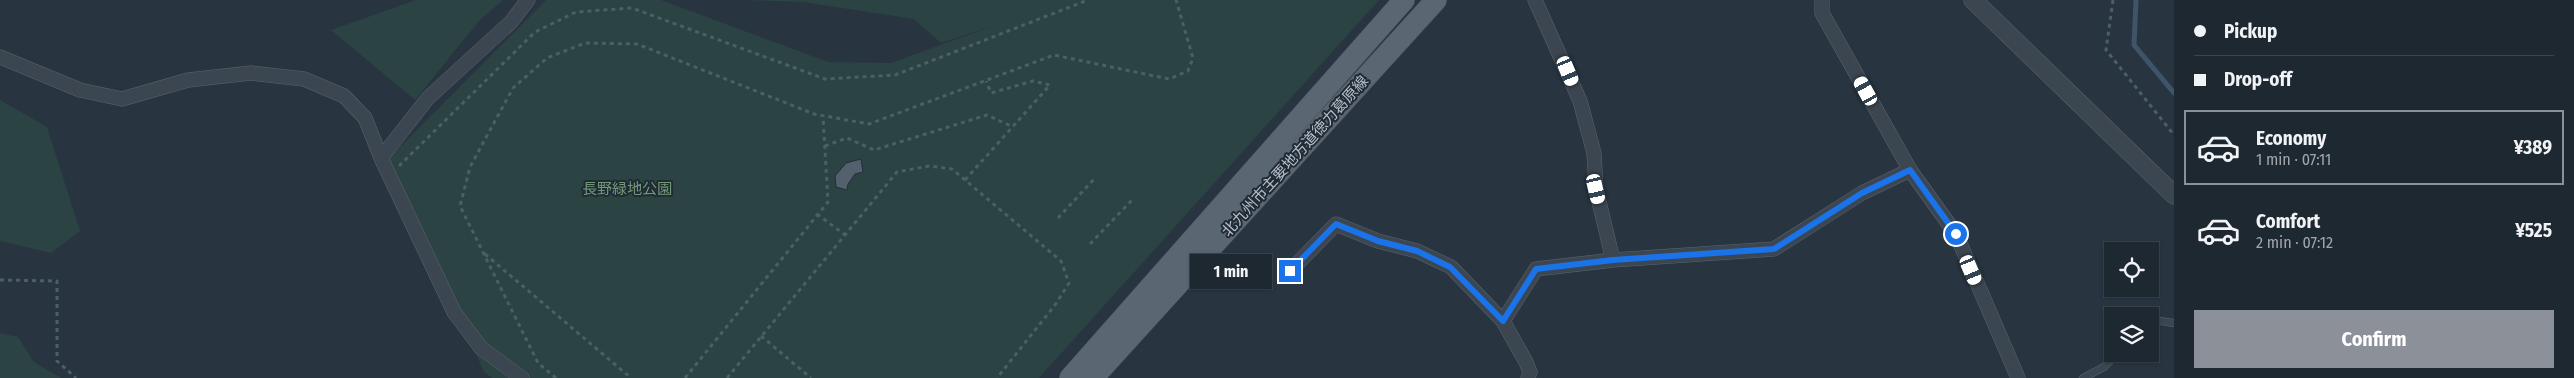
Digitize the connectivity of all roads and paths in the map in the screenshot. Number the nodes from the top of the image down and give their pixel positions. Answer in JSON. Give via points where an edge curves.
{"nodes":[{"id":1,"x":528,"y":0,"type":"edge"},
{"id":2,"x":1088,"y":0,"type":"edge"},
{"id":3,"x":1176,"y":0,"type":"edge"},
{"id":4,"x":1404,"y":0,"type":"edge"},
{"id":5,"x":1436,"y":0,"type":"edge"},
{"id":6,"x":1535,"y":0,"type":"edge"},
{"id":7,"x":1822,"y":0,"type":"edge"},
{"id":8,"x":1973,"y":0,"type":"edge"},
{"id":9,"x":2113,"y":0,"type":"edge"},
{"id":10,"x":0,"y":57,"type":"edge"},
{"id":11,"x":986,"y":81,"type":"junction"},
{"id":12,"x":823,"y":116,"type":"junction"},
{"id":13,"x":1013,"y":127,"type":"junction"},
{"id":14,"x":2174,"y":135,"type":"edge"},
{"id":15,"x":825,"y":146,"type":"junction"},
{"id":16,"x":381,"y":158,"type":"junction"},
{"id":17,"x":1910,"y":170,"type":"junction"},
{"id":18,"x":389,"y":175,"type":"junction"},
{"id":19,"x":1096,"y":177,"type":"dead end"},
{"id":20,"x":965,"y":181,"type":"junction"},
{"id":21,"x":2174,"y":195,"type":"edge"},
{"id":22,"x":1132,"y":200,"type":"dead end"},
{"id":23,"x":817,"y":214,"type":"junction"},
{"id":24,"x":1058,"y":218,"type":"dead end"},
{"id":25,"x":845,"y":235,"type":"junction"},
{"id":26,"x":1090,"y":244,"type":"dead end"},
{"id":27,"x":484,"y":253,"type":"junction"},
{"id":28,"x":1613,"y":260,"type":"junction"},
{"id":29,"x":1290,"y":271,"type":"dead end"},
{"id":30,"x":0,"y":280,"type":"edge"},
{"id":31,"x":1503,"y":321,"type":"junction"},
{"id":32,"x":2159,"y":321,"type":"edge"},
{"id":33,"x":2174,"y":323,"type":"edge"},
{"id":34,"x":761,"y":336,"type":"junction"},
{"id":35,"x":2108,"y":362,"type":"edge"},
{"id":36,"x":76,"y":378,"type":"edge"},
{"id":37,"x":522,"y":378,"type":"edge"},
{"id":38,"x":556,"y":378,"type":"edge"},
{"id":39,"x":631,"y":378,"type":"edge"},
{"id":40,"x":685,"y":378,"type":"edge"},
{"id":41,"x":726,"y":378,"type":"edge"},
{"id":42,"x":811,"y":378,"type":"edge"},
{"id":43,"x":997,"y":378,"type":"edge"},
{"id":44,"x":1070,"y":378,"type":"edge"},
{"id":45,"x":1094,"y":378,"type":"edge"},
{"id":46,"x":1528,"y":378,"type":"edge"},
{"id":47,"x":2018,"y":378,"type":"edge"},
{"id":48,"x":2083,"y":378,"type":"edge"}],
"edges":[{"from":1,"to":16,"type":"street","via":[[511,22],[428,98]]},
{"from":2,"to":18,"type":"path","via":[[895,75],[825,79],[632,8],[576,12],[535,32]]},
{"from":3,"to":11,"type":"path","via":[[1193,58],[1188,71],[1169,79],[1054,55]]},
{"from":4,"to":44,"type":"main road","name":"北九州市主要地方道徳力葛原線"},
{"from":5,"to":45,"type":"main road","name":"北九州市主要地方道徳力葛原線"},
{"from":6,"to":28,"type":"street","via":[[1580,102],[1594,153],[1596,189]]},
{"from":7,"to":17,"type":"street","via":[[1822,13]]},
{"from":8,"to":21,"type":"street"},
{"from":9,"to":14,"type":"path","via":[[2106,50]]},
{"from":10,"to":16,"type":"street","via":[[80,90],[122,99],[188,80],[251,73],[304,79],[344,96],[365,118]]},
{"from":11,"to":12,"type":"path","via":[[869,124]]},
{"from":11,"to":13,"type":"path","via":[[991,93],[1033,81],[1050,85]]},
{"from":12,"to":15,"type":"path"},
{"from":12,"to":27,"type":"path","via":[[637,44],[585,43],[547,58],[513,88],[470,166],[460,206]]},
{"from":13,"to":15,"type":"path","via":[[987,115],[874,150],[847,138]]},
{"from":13,"to":20,"type":"path"},
{"from":15,"to":23,"type":"path","via":[[828,202]]},
{"from":16,"to":18,"type":"street"},
{"from":17,"to":28,"type":"street","via":[[1862,193],[1774,249]]},
{"from":17,"to":47,"type":"street","via":[[1956,234]]},
{"from":18,"to":37,"type":"street","via":[[454,312],[481,348]]},
{"from":19,"to":24,"type":"path"},
{"from":20,"to":25,"type":"path","via":[[952,169],[929,166],[897,172]]},
{"from":20,"to":43,"type":"path","via":[[1061,261],[1069,283]]},
{"from":22,"to":26,"type":"path"},
{"from":23,"to":25,"type":"path"},
{"from":23,"to":40,"type":"path"},
{"from":25,"to":34,"type":"path"},
{"from":27,"to":38,"type":"path","via":[[538,363]]},
{"from":27,"to":39,"type":"path"},
{"from":28,"to":31,"type":"street","via":[[1536,269]]},
{"from":29,"to":31,"type":"street","via":[[1336,224],[1378,241],[1417,251],[1450,267]]},
{"from":30,"to":36,"type":"path","via":[[57,281],[57,361]]},
{"from":31,"to":46,"type":"street","via":[[1526,362],[1530,372]]},
{"from":32,"to":33,"type":"lane"},
{"from":34,"to":41,"type":"path"},
{"from":34,"to":42,"type":"path"},
{"from":35,"to":48,"type":"lane"}]}
